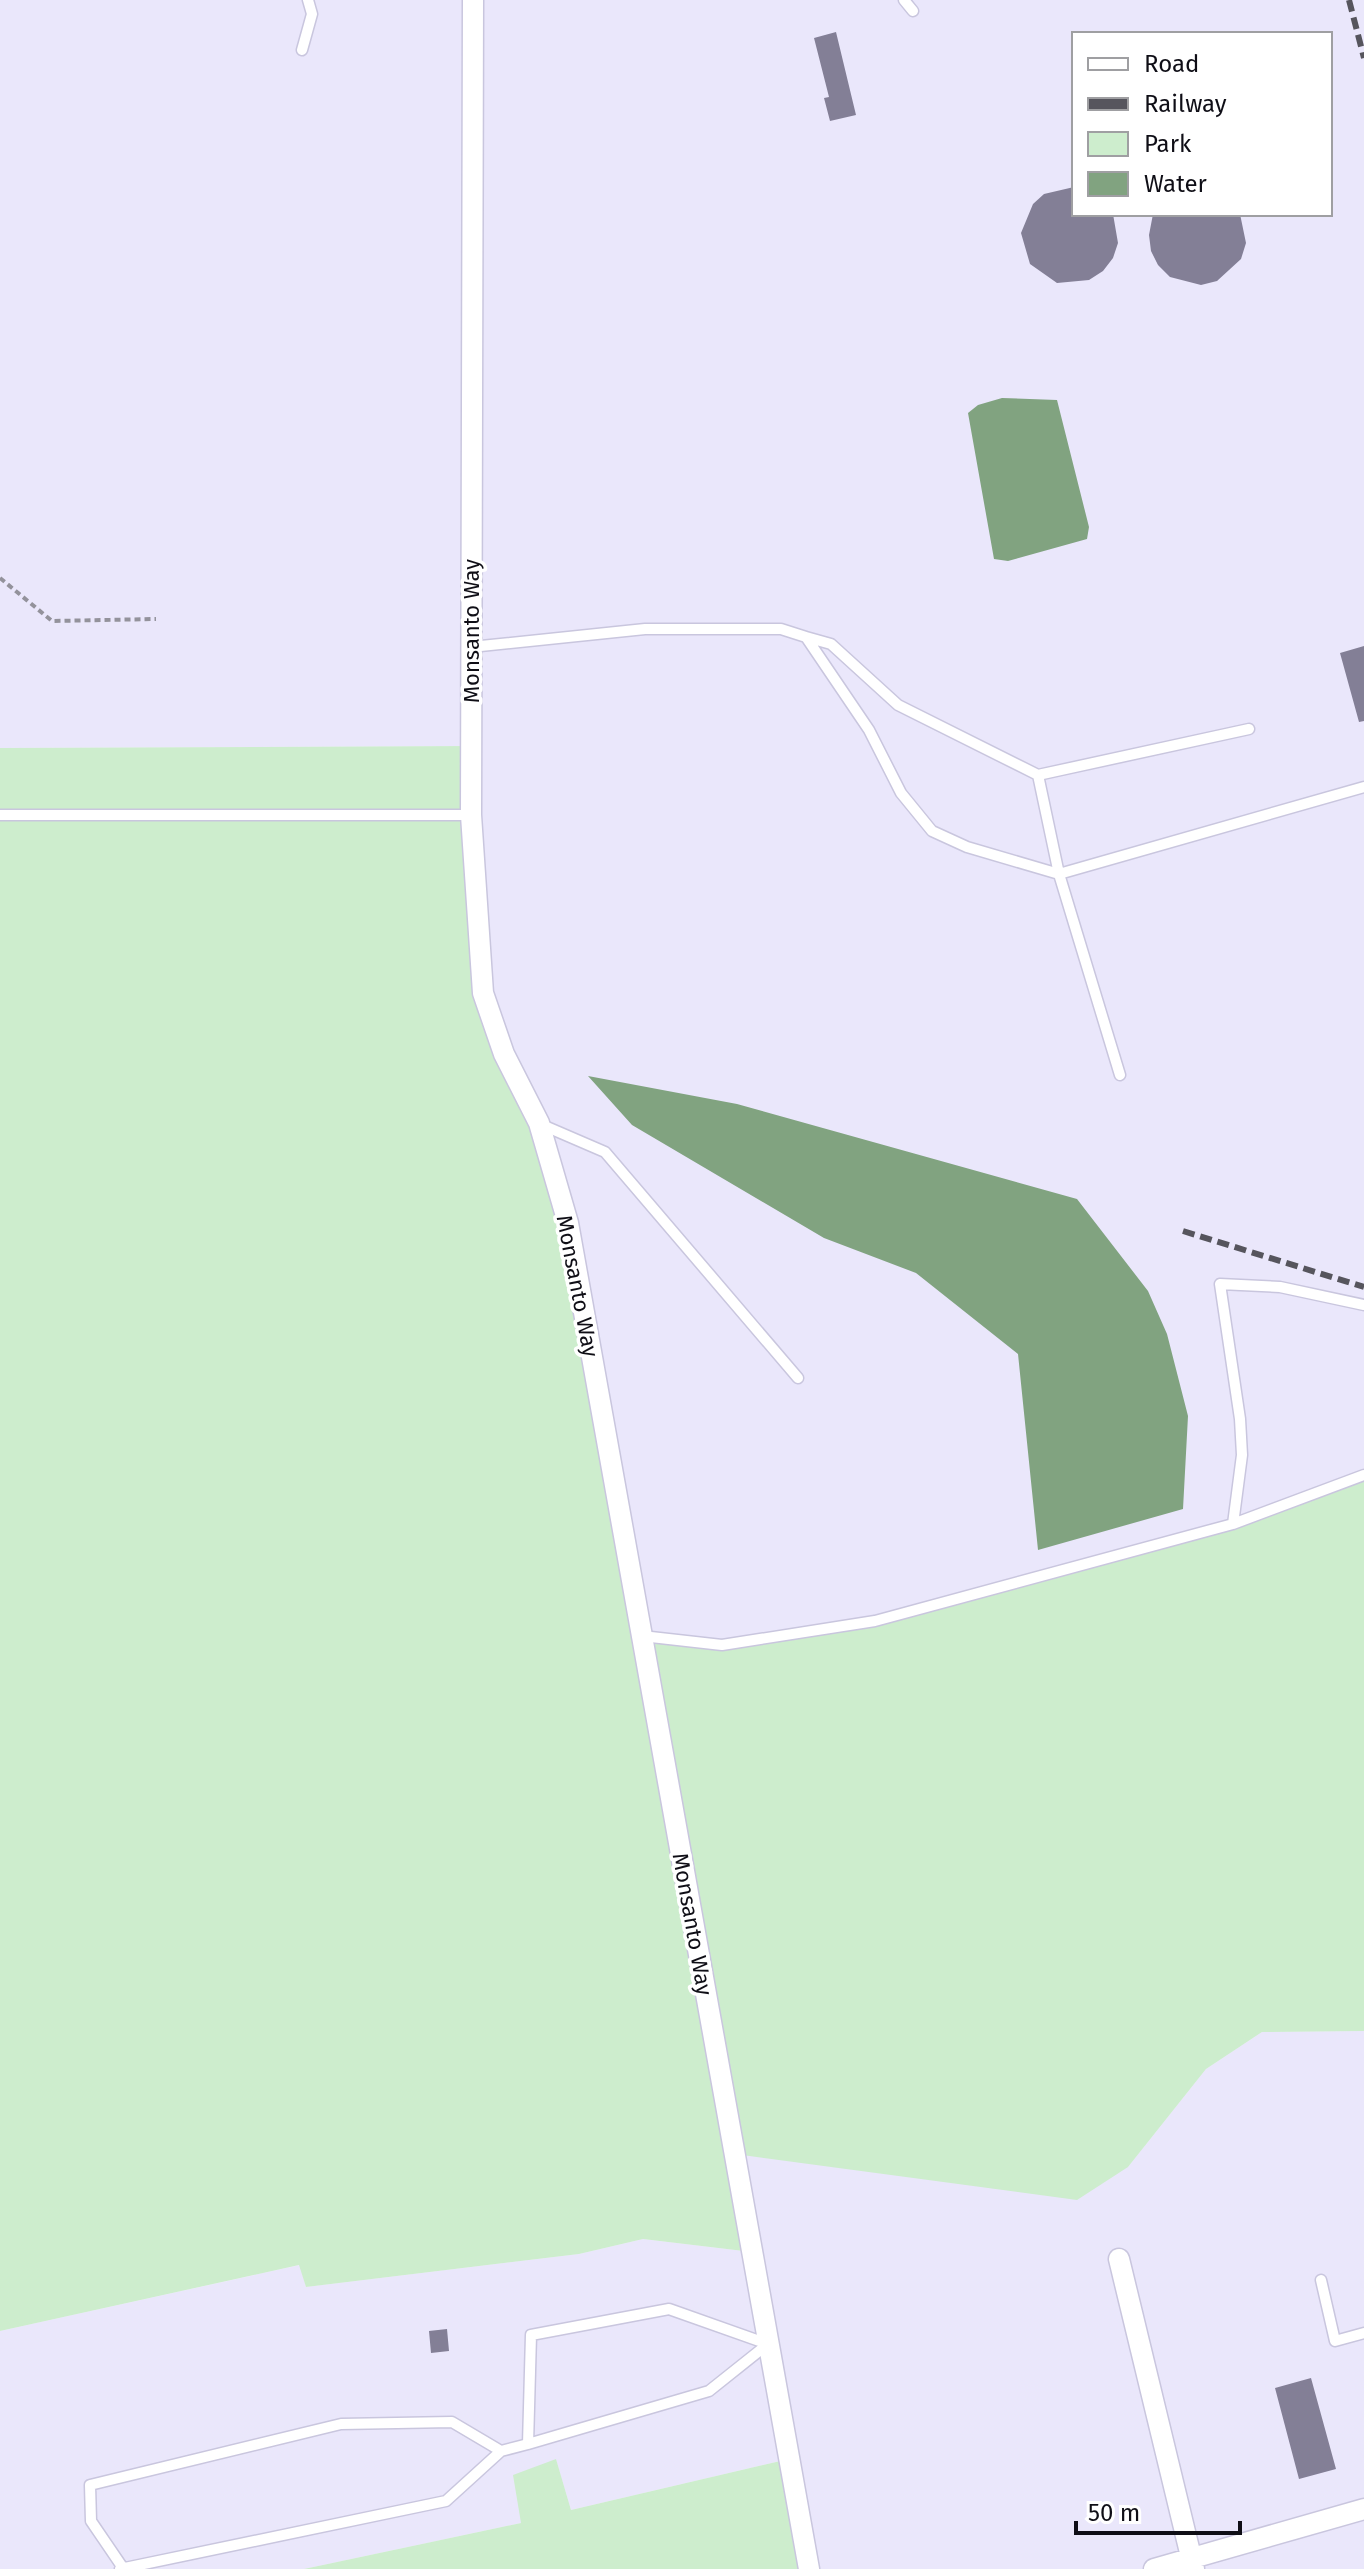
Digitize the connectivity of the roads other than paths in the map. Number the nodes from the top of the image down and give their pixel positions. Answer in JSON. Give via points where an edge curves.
{"nodes":[{"id":1,"x":308,"y":0,"type":"edge"},
{"id":2,"x":473,"y":0,"type":"edge"},
{"id":3,"x":904,"y":0,"type":"edge"},
{"id":4,"x":913,"y":11,"type":"dead end"},
{"id":5,"x":302,"y":50,"type":"dead end"},
{"id":6,"x":806,"y":637,"type":"junction"},
{"id":7,"x":471,"y":647,"type":"junction"},
{"id":8,"x":1249,"y":729,"type":"dead end"},
{"id":9,"x":1038,"y":775,"type":"junction"},
{"id":10,"x":1364,"y":787,"type":"edge"},
{"id":11,"x":0,"y":815,"type":"edge"},
{"id":12,"x":471,"y":815,"type":"junction"},
{"id":13,"x":1059,"y":874,"type":"junction"},
{"id":14,"x":1120,"y":1075,"type":"dead end"},
{"id":15,"x":539,"y":1123,"type":"junction"},
{"id":16,"x":1364,"y":1305,"type":"edge"},
{"id":17,"x":798,"y":1378,"type":"dead end"},
{"id":18,"x":1364,"y":1475,"type":"edge"},
{"id":19,"x":1233,"y":1524,"type":"junction"},
{"id":20,"x":641,"y":1636,"type":"junction"},
{"id":21,"x":1119,"y":2259,"type":"dead end"},
{"id":22,"x":1321,"y":2280,"type":"dead end"},
{"id":23,"x":1364,"y":2333,"type":"edge"},
{"id":24,"x":768,"y":2344,"type":"junction"},
{"id":25,"x":528,"y":2444,"type":"junction"},
{"id":26,"x":501,"y":2451,"type":"junction"},
{"id":27,"x":1364,"y":2509,"type":"edge"},
{"id":28,"x":1193,"y":2564,"type":"edge"},
{"id":29,"x":121,"y":2569,"type":"edge"},
{"id":30,"x":809,"y":2569,"type":"edge"},
{"id":31,"x":1154,"y":2569,"type":"edge"}],
"edges":[{"from":1,"to":5,"type":"lane","via":[[312,14]]},
{"from":2,"to":7,"type":"street","name":"Monsanto Way"},
{"from":3,"to":4,"type":"lane"},
{"from":6,"to":7,"type":"lane","via":[[781,629],[645,629]]},
{"from":6,"to":9,"type":"lane","via":[[831,644],[898,705]]},
{"from":6,"to":13,"type":"lane","via":[[869,730],[901,793],[932,831]]},
{"from":7,"to":12,"type":"street","name":"Monsanto Way"},
{"from":8,"to":9,"type":"lane"},
{"from":9,"to":13,"type":"lane"},
{"from":10,"to":13,"type":"lane"},
{"from":11,"to":12,"type":"lane"},
{"from":12,"to":15,"type":"street","name":"Monsanto Way","via":[[483,993],[504,1054]]},
{"from":13,"to":14,"type":"lane"},
{"from":15,"to":17,"type":"lane","via":[[605,1152]]},
{"from":15,"to":20,"type":"street","name":"Monsanto Way","via":[[568,1223]]},
{"from":16,"to":19,"type":"lane","via":[[1280,1287],[1220,1284],[1242,1455]]},
{"from":18,"to":19,"type":"lane"},
{"from":19,"to":20,"type":"lane","via":[[875,1621],[722,1645]]},
{"from":20,"to":24,"type":"street","name":"Monsanto Way"},
{"from":21,"to":28,"type":"street"},
{"from":22,"to":23,"type":"lane","via":[[1335,2341]]},
{"from":24,"to":25,"type":"lane","via":[[709,2391]]},
{"from":24,"to":25,"type":"lane","via":[[669,2309],[531,2335]]},
{"from":24,"to":30,"type":"street","name":"Monsanto Way"},
{"from":25,"to":26,"type":"lane"},
{"from":26,"to":29,"type":"lane","via":[[446,2501]]},
{"from":26,"to":29,"type":"lane","via":[[452,2422],[341,2424],[90,2485],[91,2521]]},
{"from":27,"to":28,"type":"street"},
{"from":28,"to":31,"type":"street"}]}
